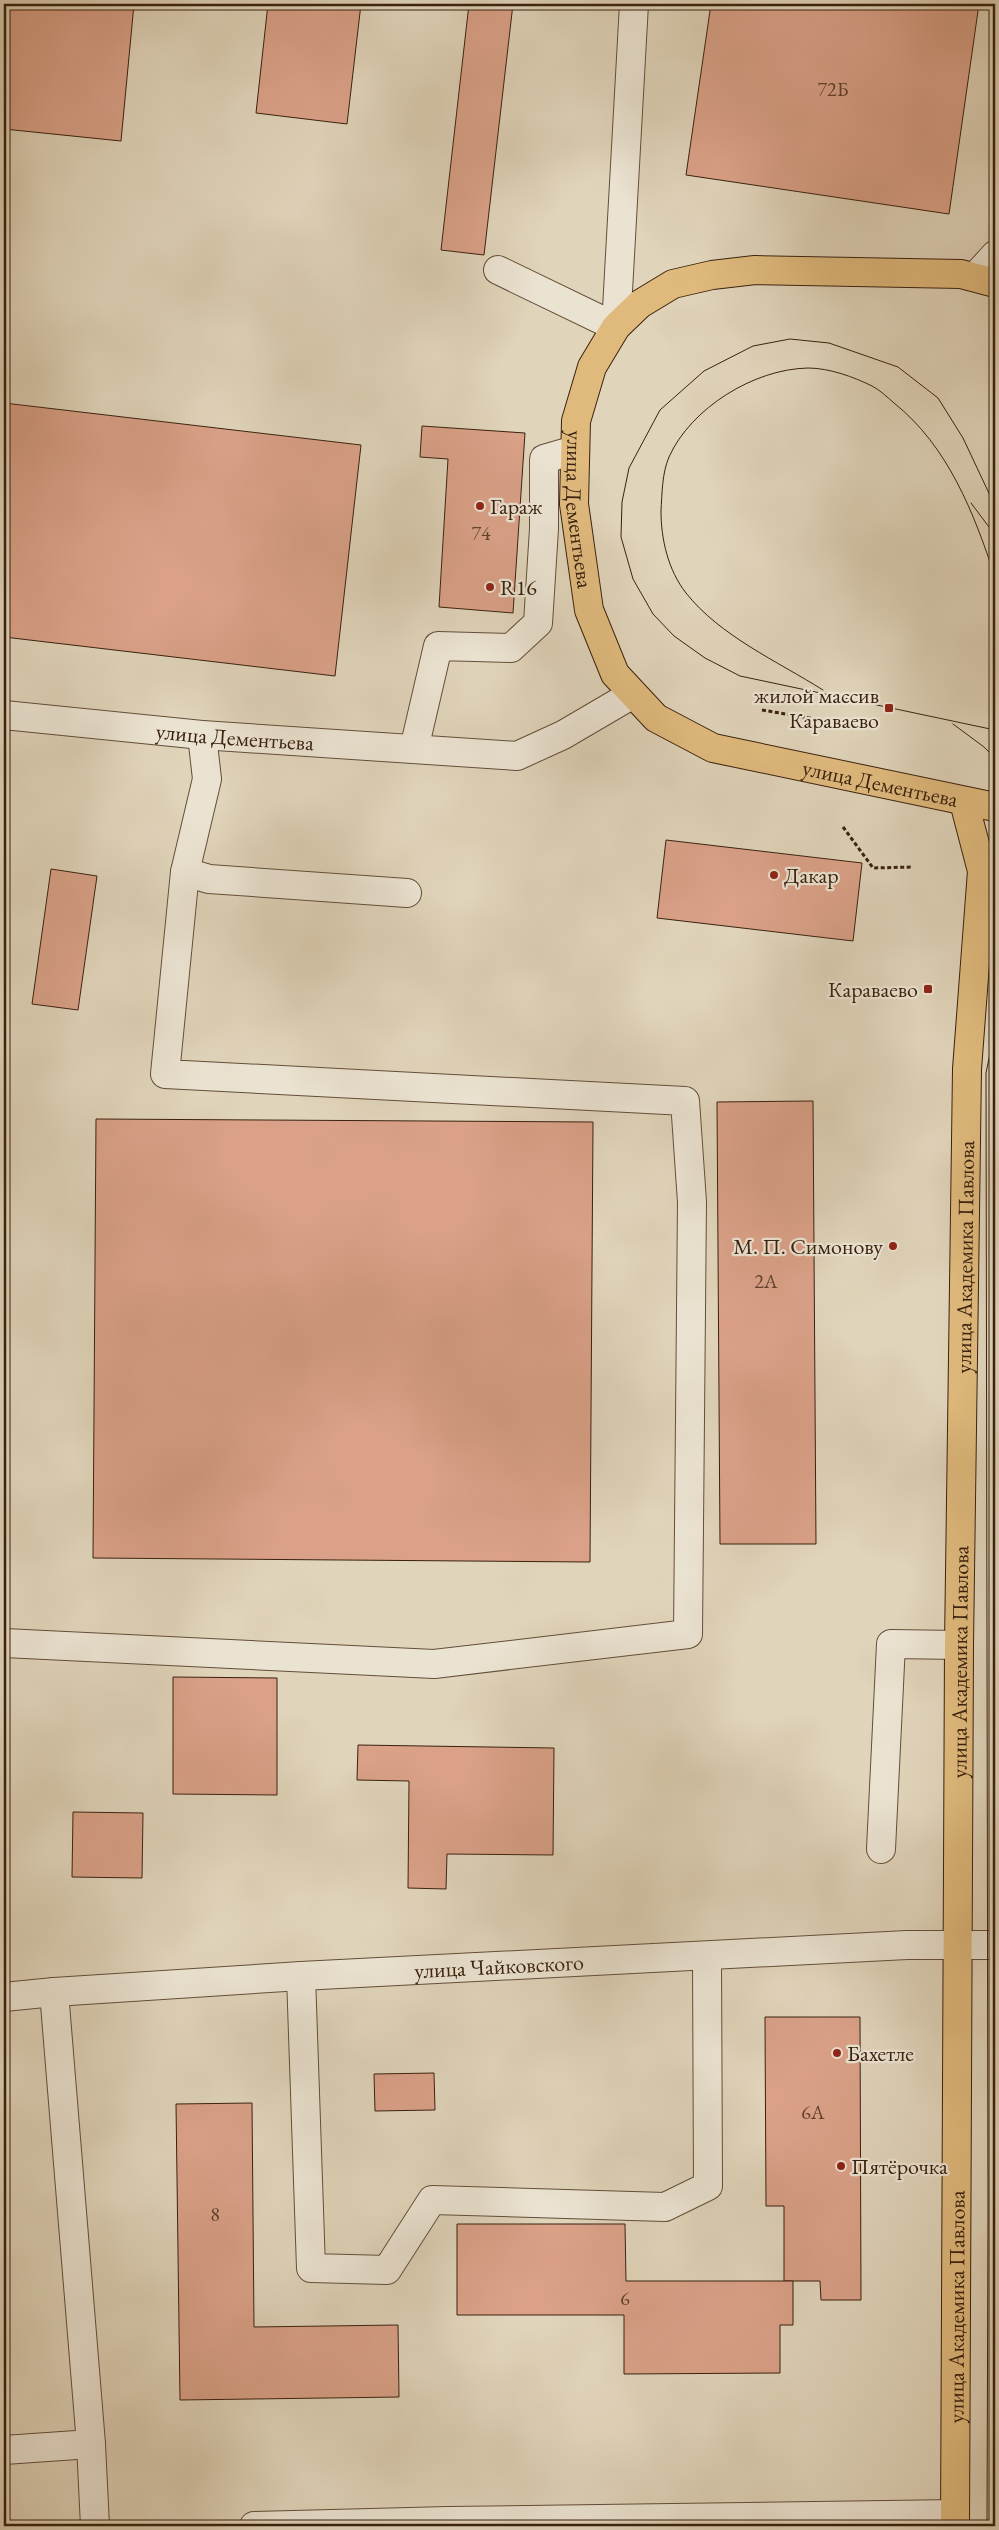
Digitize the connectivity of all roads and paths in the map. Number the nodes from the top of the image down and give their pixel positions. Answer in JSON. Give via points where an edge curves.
{"nodes":[{"id":1,"x":634,"y":4,"type":"edge"},
{"id":2,"x":995,"y":255,"type":"edge"},
{"id":3,"x":498,"y":270,"type":"dead end"},
{"id":4,"x":985,"y":280,"type":"edge"},
{"id":5,"x":616,"y":327,"type":"junction"},
{"id":6,"x":575,"y":450,"type":"junction"},
{"id":7,"x":633,"y":694,"type":"junction"},
{"id":8,"x":762,"y":710,"type":"dead end"},
{"id":9,"x":4,"y":715,"type":"edge"},
{"id":10,"x":856,"y":726,"type":"dead end"},
{"id":11,"x":202,"y":735,"type":"junction"},
{"id":12,"x":414,"y":749,"type":"junction"},
{"id":13,"x":964,"y":802,"type":"junction"},
{"id":14,"x":995,"y":807,"type":"edge"},
{"id":15,"x":843,"y":826,"type":"dead end"},
{"id":16,"x":912,"y":867,"type":"dead end"},
{"id":17,"x":185,"y":872,"type":"junction"},
{"id":18,"x":407,"y":893,"type":"dead end"},
{"id":19,"x":4,"y":1642,"type":"edge"},
{"id":20,"x":958,"y":1645,"type":"junction"},
{"id":21,"x":881,"y":1848,"type":"dead end"},
{"id":22,"x":957,"y":1944,"type":"junction"},
{"id":23,"x":995,"y":1945,"type":"edge"},
{"id":24,"x":707,"y":1957,"type":"junction"},
{"id":25,"x":301,"y":1976,"type":"junction"},
{"id":26,"x":54,"y":1992,"type":"junction"},
{"id":27,"x":4,"y":1997,"type":"edge"},
{"id":28,"x":91,"y":2444,"type":"junction"},
{"id":29,"x":4,"y":2450,"type":"edge"},
{"id":30,"x":955,"y":2520,"type":"edge"},
{"id":31,"x":673,"y":2522,"type":"edge"},
{"id":32,"x":448,"y":2524,"type":"edge"},
{"id":33,"x":95,"y":2526,"type":"edge"},
{"id":34,"x":254,"y":2526,"type":"edge"}],
"edges":[{"from":1,"to":5,"type":"street"},
{"from":2,"to":4,"type":"street"},
{"from":3,"to":5,"type":"street"},
{"from":4,"to":5,"type":"main road","name":"улица Дементьева","via":[[961,274],[755,270],[712,275],[673,284],[640,304]]},
{"from":5,"to":6,"type":"main road","name":"улица Дементьева","via":[[592,367],[576,421]]},
{"from":6,"to":7,"type":"main road","name":"улица Дементьева","via":[[574,504],[588,610],[615,674]]},
{"from":6,"to":12,"type":"street","via":[[544,459],[544,528],[538,623],[511,648],[438,646]]},
{"from":7,"to":12,"type":"street","name":"улица Дементьева","via":[[563,735],[517,756]]},
{"from":7,"to":13,"type":"main road","name":"улица Дементьева","via":[[656,718],[713,748]]},
{"from":8,"to":10,"type":"path"},
{"from":9,"to":11,"type":"street","name":"улица Дементьева"},
{"from":11,"to":12,"type":"street","name":"улица Дементьева"},
{"from":11,"to":17,"type":"street","via":[[207,779]]},
{"from":13,"to":14,"type":"main road","name":"улица Дементьева"},
{"from":13,"to":20,"type":"main road","name":"улица Академика Павлова","via":[[982,871],[967,1069]]},
{"from":15,"to":16,"type":"path","via":[[873,868]]},
{"from":17,"to":18,"type":"street","via":[[209,879]]},
{"from":17,"to":19,"type":"street","via":[[164,1074],[685,1101],[692,1202],[688,1634],[434,1664]]},
{"from":20,"to":21,"type":"street","via":[[891,1644]]},
{"from":20,"to":22,"type":"main road","name":"улица Академика Павлова"},
{"from":22,"to":23,"type":"street","name":"улица Чайковского"},
{"from":22,"to":24,"type":"street","name":"улица Чайковского"},
{"from":22,"to":30,"type":"main road","name":"улица Академика Павлова"},
{"from":24,"to":25,"type":"street","name":"улица Чайковского"},
{"from":24,"to":25,"type":"street","via":[[708,2186],[665,2207],[432,2200],[387,2270],[310,2268]]},
{"from":25,"to":26,"type":"street","name":"улица Чайковского"},
{"from":26,"to":27,"type":"street","name":"улица Чайковского"},
{"from":26,"to":28,"type":"street"},
{"from":28,"to":29,"type":"street"},
{"from":28,"to":33,"type":"street"},
{"from":30,"to":31,"type":"street"},
{"from":31,"to":32,"type":"street"},
{"from":32,"to":34,"type":"street"}]}
